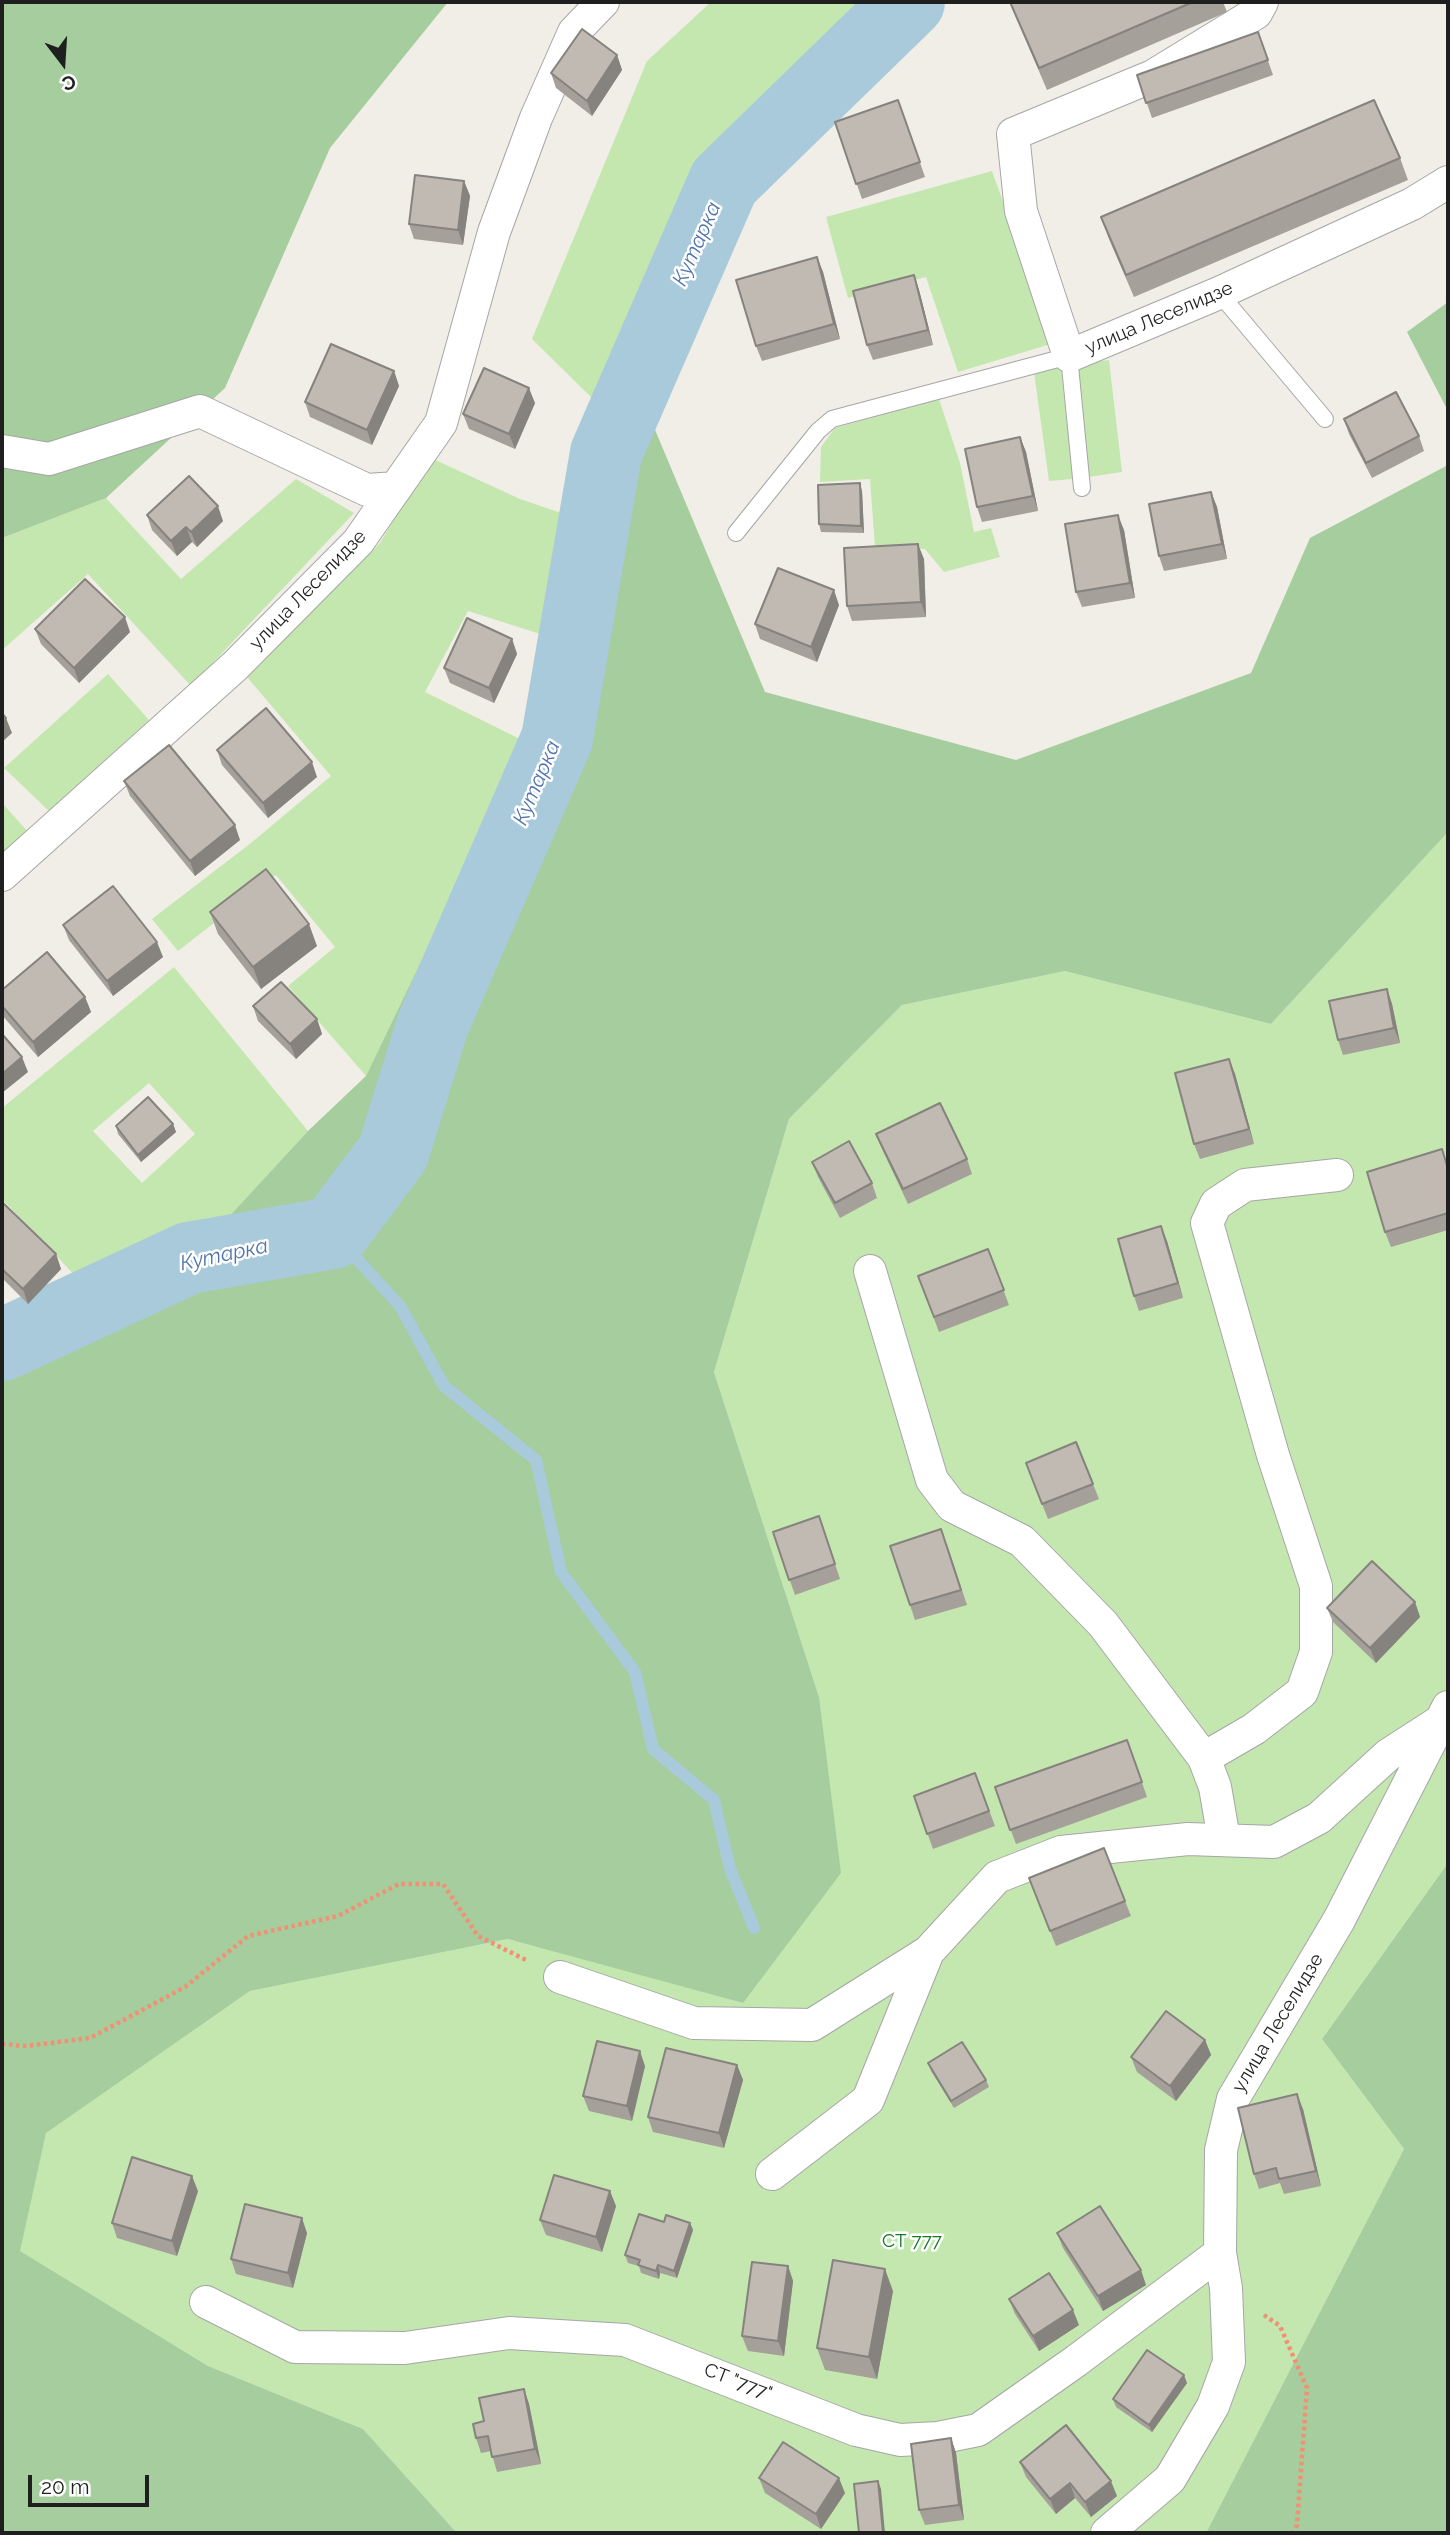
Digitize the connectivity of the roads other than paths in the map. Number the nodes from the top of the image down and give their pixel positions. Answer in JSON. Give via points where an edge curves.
{"nodes":[{"id":1,"x":603,"y":2,"type":"edge"},
{"id":2,"x":1262,"y":2,"type":"edge"},
{"id":3,"x":1448,"y":182,"type":"edge"},
{"id":4,"x":1219,"y":293,"type":"junction"},
{"id":5,"x":1069,"y":356,"type":"junction"},
{"id":6,"x":1325,"y":419,"type":"dead end"},
{"id":7,"x":2,"y":450,"type":"edge"},
{"id":8,"x":396,"y":488,"type":"junction"},
{"id":9,"x":1082,"y":488,"type":"dead end"},
{"id":10,"x":736,"y":533,"type":"dead end"},
{"id":11,"x":2,"y":875,"type":"edge"},
{"id":12,"x":1337,"y":1175,"type":"dead end"},
{"id":13,"x":870,"y":1271,"type":"dead end"},
{"id":14,"x":1443,"y":1715,"type":"edge"},
{"id":15,"x":1203,"y":1758,"type":"junction"},
{"id":16,"x":1224,"y":1839,"type":"junction"},
{"id":17,"x":928,"y":1952,"type":"junction"},
{"id":18,"x":560,"y":1977,"type":"road end"},
{"id":19,"x":772,"y":2174,"type":"dead end"},
{"id":20,"x":1220,"y":2253,"type":"junction"},
{"id":21,"x":206,"y":2302,"type":"dead end"},
{"id":22,"x":1107,"y":2533,"type":"edge"}],
"edges":[{"from":1,"to":8,"type":"street","name":"улица Леселидзе","via":[[574,32],[536,118],[494,232],[441,423]]},
{"from":2,"to":5,"type":"street","name":"улица Леселидзе","via":[[1256,13],[1153,76],[1013,134],[1021,211]]},
{"from":3,"to":4,"type":"street","name":"улица Леселидзе","via":[[1412,204]]},
{"from":4,"to":5,"type":"street","name":"улица Леселидзе"},
{"from":4,"to":6,"type":"lane"},
{"from":5,"to":9,"type":"lane"},
{"from":5,"to":10,"type":"lane","via":[[832,419]]},
{"from":7,"to":8,"type":"street","via":[[48,458],[200,411],[368,489]]},
{"from":8,"to":11,"type":"street","name":"улица Леселидзе","via":[[358,542],[235,666]]},
{"from":12,"to":15,"type":"street","via":[[1244,1185],[1216,1204],[1207,1223],[1273,1455],[1316,1586],[1316,1652],[1302,1692],[1254,1730]]},
{"from":13,"to":15,"type":"street","via":[[932,1480],[952,1506],[1022,1541],[1103,1624]]},
{"from":14,"to":16,"type":"street","via":[[1388,1755],[1319,1818],[1275,1842]]},
{"from":14,"to":20,"type":"street","name":"улица Леселидзе","via":[[1339,1920],[1233,2099],[1221,2150]]},
{"from":15,"to":16,"type":"street","via":[[1215,1787]]},
{"from":16,"to":17,"type":"street","via":[[1062,1852],[997,1877]]},
{"from":17,"to":18,"type":"street","via":[[812,2025],[694,2023]]},
{"from":17,"to":19,"type":"street","via":[[868,2100]]},
{"from":20,"to":21,"type":"street","name":"СТ \"777\"","via":[[978,2430],[925,2439],[900,2440],[856,2430],[625,2340],[509,2333],[405,2348],[295,2347]]},
{"from":20,"to":22,"type":"street","name":"улица Леселидзе","via":[[1229,2362],[1213,2406],[1170,2479]]}]}
